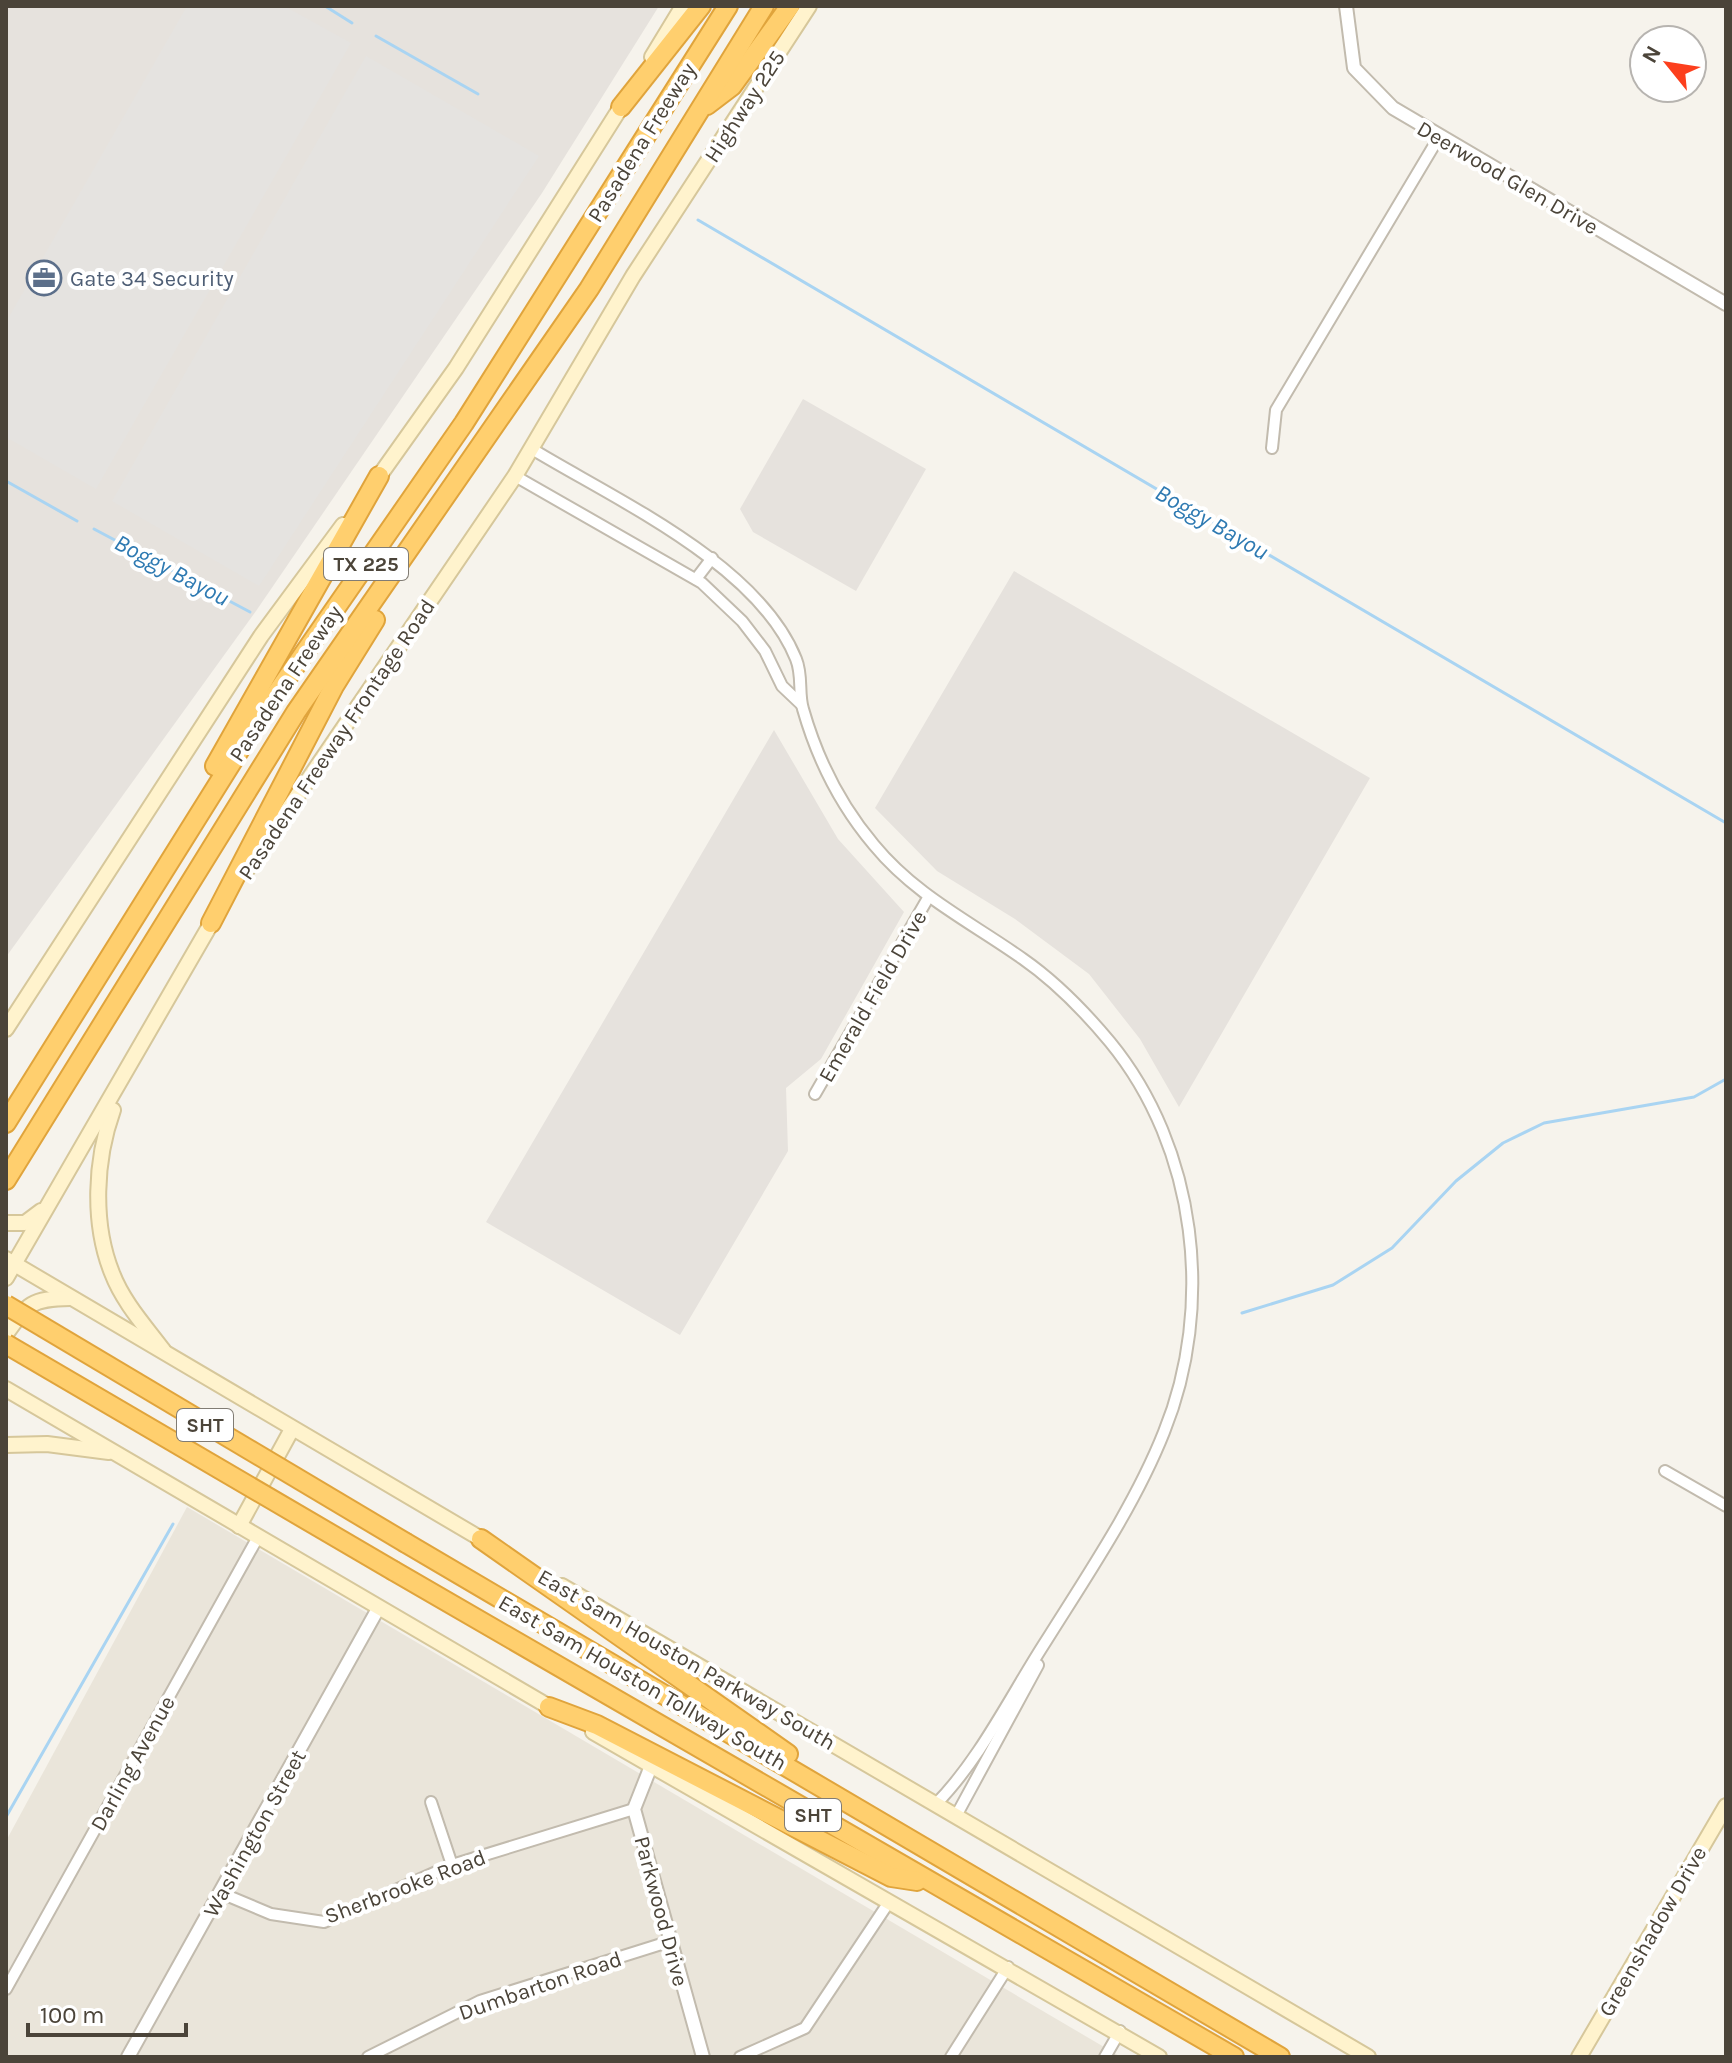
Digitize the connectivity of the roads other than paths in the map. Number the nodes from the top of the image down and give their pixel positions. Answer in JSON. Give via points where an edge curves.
{"nodes":[{"id":1,"x":683,"y":6,"type":"edge"},
{"id":2,"x":701,"y":6,"type":"edge"},
{"id":3,"x":728,"y":6,"type":"edge"},
{"id":4,"x":764,"y":6,"type":"edge"},
{"id":5,"x":790,"y":6,"type":"edge"},
{"id":6,"x":809,"y":6,"type":"edge"},
{"id":7,"x":1346,"y":6,"type":"edge"},
{"id":8,"x":621,"y":107,"type":"junction"},
{"id":9,"x":698,"y":112,"type":"junction"},
{"id":10,"x":1439,"y":137,"type":"junction"},
{"id":11,"x":679,"y":207,"type":"joint"},
{"id":12,"x":1726,"y":304,"type":"edge"},
{"id":13,"x":1272,"y":448,"type":"dead end"},
{"id":14,"x":532,"y":449,"type":"junction"},
{"id":15,"x":379,"y":476,"type":"junction"},
{"id":16,"x":515,"y":476,"type":"junction"},
{"id":17,"x":712,"y":558,"type":"junction"},
{"id":18,"x":404,"y":560,"type":"junction"},
{"id":19,"x":696,"y":579,"type":"junction"},
{"id":20,"x":801,"y":704,"type":"junction"},
{"id":21,"x":928,"y":898,"type":"junction"},
{"id":22,"x":211,"y":923,"type":"junction"},
{"id":23,"x":97,"y":972,"type":"junction"},
{"id":24,"x":6,"y":1029,"type":"edge"},
{"id":25,"x":126,"y":1074,"type":"junction"},
{"id":26,"x":815,"y":1094,"type":"dead end"},
{"id":27,"x":6,"y":1123,"type":"edge"},
{"id":28,"x":6,"y":1180,"type":"edge"},
{"id":29,"x":53,"y":1200,"type":"junction"},
{"id":30,"x":6,"y":1223,"type":"edge"},
{"id":31,"x":10,"y":1262,"type":"edge"},
{"id":32,"x":6,"y":1278,"type":"edge"},
{"id":33,"x":70,"y":1298,"type":"junction"},
{"id":34,"x":6,"y":1305,"type":"edge"},
{"id":35,"x":6,"y":1334,"type":"edge"},
{"id":36,"x":6,"y":1344,"type":"edge"},
{"id":37,"x":168,"y":1356,"type":"junction"},
{"id":38,"x":6,"y":1389,"type":"edge"},
{"id":39,"x":292,"y":1429,"type":"junction"},
{"id":40,"x":6,"y":1445,"type":"edge"},
{"id":41,"x":115,"y":1453,"type":"junction"},
{"id":42,"x":1665,"y":1471,"type":"dead end"},
{"id":43,"x":1726,"y":1506,"type":"edge"},
{"id":44,"x":239,"y":1526,"type":"junction"},
{"id":45,"x":258,"y":1537,"type":"junction"},
{"id":46,"x":481,"y":1539,"type":"junction"},
{"id":47,"x":379,"y":1607,"type":"junction"},
{"id":48,"x":1066,"y":1609,"type":"junction"},
{"id":49,"x":549,"y":1707,"type":"junction"},
{"id":50,"x":651,"y":1766,"type":"junction"},
{"id":51,"x":431,"y":1802,"type":"dead end"},
{"id":52,"x":936,"y":1804,"type":"junction"},
{"id":53,"x":1726,"y":1806,"type":"edge"},
{"id":54,"x":634,"y":1809,"type":"junction"},
{"id":55,"x":956,"y":1816,"type":"junction"},
{"id":56,"x":879,"y":1818,"type":"junction"},
{"id":57,"x":452,"y":1865,"type":"junction"},
{"id":58,"x":927,"y":1882,"type":"junction"},
{"id":59,"x":221,"y":1893,"type":"junction"},
{"id":60,"x":889,"y":1902,"type":"junction"},
{"id":61,"x":671,"y":1941,"type":"junction"},
{"id":62,"x":1008,"y":1967,"type":"junction"},
{"id":63,"x":6,"y":1989,"type":"edge"},
{"id":64,"x":1120,"y":2031,"type":"junction"},
{"id":65,"x":128,"y":2057,"type":"edge"},
{"id":66,"x":368,"y":2057,"type":"edge"},
{"id":67,"x":703,"y":2057,"type":"edge"},
{"id":68,"x":740,"y":2057,"type":"edge"},
{"id":69,"x":951,"y":2057,"type":"edge"},
{"id":70,"x":1105,"y":2057,"type":"edge"},
{"id":71,"x":1159,"y":2057,"type":"edge"},
{"id":72,"x":1234,"y":2057,"type":"edge"},
{"id":73,"x":1280,"y":2057,"type":"edge"},
{"id":74,"x":1368,"y":2057,"type":"edge"},
{"id":75,"x":1579,"y":2057,"type":"edge"}],
"edges":[{"from":1,"to":8,"type":"main road"},
{"from":2,"to":8,"type":"highway"},
{"from":3,"to":23,"type":"highway","name":"Pasadena Freeway","number":"TX 225","via":[[464,423],[262,714]]},
{"from":4,"to":9,"type":"highway","number":"TX 225"},
{"from":5,"to":9,"type":"highway","via":[[732,86]]},
{"from":6,"to":11,"type":"main road","name":"Highway 225"},
{"from":7,"to":10,"type":"street","name":"Deerwood Glen Drive","via":[[1354,68],[1393,108]]},
{"from":8,"to":15,"type":"main road","via":[[456,368]]},
{"from":9,"to":18,"type":"highway","name":"Pasadena Freeway","number":"TX 225","via":[[589,289]]},
{"from":10,"to":12,"type":"street","name":"Deerwood Glen Drive"},
{"from":10,"to":13,"type":"street","via":[[1276,410]]},
{"from":11,"to":14,"type":"main road","name":"Pasadena Freeway Frontage Road"},
{"from":14,"to":16,"type":"main road","name":"Pasadena Freeway Frontage Road"},
{"from":14,"to":17,"type":"street"},
{"from":15,"to":23,"type":"highway"},
{"from":15,"to":24,"type":"main road","via":[[261,636]]},
{"from":16,"to":19,"type":"street"},
{"from":16,"to":22,"type":"main road","name":"Pasadena Freeway Frontage Road"},
{"from":17,"to":19,"type":"street"},
{"from":17,"to":20,"type":"street","via":[[762,605],[786,638],[800,670]]},
{"from":18,"to":22,"type":"highway"},
{"from":18,"to":28,"type":"highway","name":"Pasadena Freeway","number":"TX 225","via":[[296,712]]},
{"from":19,"to":20,"type":"street","via":[[742,621],[782,686]]},
{"from":20,"to":21,"type":"street","via":[[824,766],[848,809],[875,846]]},
{"from":21,"to":26,"type":"street","name":"Emerald Field Drive"},
{"from":21,"to":48,"type":"street","via":[[1033,967],[1110,1042],[1162,1129],[1187,1218],[1191,1320],[1174,1403],[1152,1460]]},
{"from":22,"to":25,"type":"main road","name":"Pasadena Freeway Frontage Road"},
{"from":23,"to":27,"type":"highway","name":"Pasadena Freeway","number":"TX 225"},
{"from":25,"to":29,"type":"main road","name":"Pasadena Freeway Frontage Road"},
{"from":25,"to":37,"type":"main road","via":[[103,1137],[98,1205],[102,1239],[112,1274],[130,1306]]},
{"from":29,"to":30,"type":"main road","via":[[25,1223]]},
{"from":29,"to":31,"type":"main road","name":"Pasadena Freeway Frontage Road"},
{"from":31,"to":32,"type":"main road","name":"Pasadena Freeway Frontage Road"},
{"from":31,"to":33,"type":"main road","name":"East Sam Houston Parkway South"},
{"from":33,"to":35,"type":"main road","via":[[40,1298],[26,1305]]},
{"from":33,"to":37,"type":"main road","name":"East Sam Houston Parkway South"},
{"from":34,"to":56,"type":"highway","name":"East Sam Houston Tollway South","number":"SHT","bridge":true},
{"from":36,"to":58,"type":"highway","name":"East Sam Houston Tollway South","number":"SHT","bridge":true},
{"from":37,"to":39,"type":"main road","name":"East Sam Houston Parkway South"},
{"from":38,"to":41,"type":"main road"},
{"from":39,"to":44,"type":"main road"},
{"from":39,"to":46,"type":"main road","name":"East Sam Houston Parkway South"},
{"from":40,"to":41,"type":"main road"},
{"from":41,"to":44,"type":"main road"},
{"from":42,"to":43,"type":"street"},
{"from":44,"to":45,"type":"main road"},
{"from":45,"to":47,"type":"main road"},
{"from":45,"to":63,"type":"street","name":"Darling Avenue"},
{"from":46,"to":52,"type":"main road","name":"East Sam Houston Parkway South"},
{"from":46,"to":56,"type":"highway"},
{"from":47,"to":49,"type":"main road"},
{"from":47,"to":59,"type":"street","name":"Washington Street"},
{"from":48,"to":52,"type":"street","via":[[963,1771]]},
{"from":48,"to":55,"type":"street"},
{"from":49,"to":50,"type":"main road"},
{"from":49,"to":58,"type":"highway","via":[[597,1725],[891,1877]]},
{"from":50,"to":54,"type":"street","name":"Parkwood Drive"},
{"from":50,"to":60,"type":"main road"},
{"from":51,"to":57,"type":"street"},
{"from":52,"to":55,"type":"main road","name":"East Sam Houston Parkway South"},
{"from":53,"to":75,"type":"main road","name":"Greenshadow Drive"},
{"from":54,"to":57,"type":"street","name":"Sherbrooke Road"},
{"from":54,"to":61,"type":"street","name":"Parkwood Drive"},
{"from":55,"to":74,"type":"main road","name":"East Sam Houston Parkway South"},
{"from":56,"to":73,"type":"highway","name":"East Sam Houston Tollway South","number":"SHT"},
{"from":57,"to":59,"type":"street","name":"Sherbrooke Road","via":[[324,1922],[271,1914]]},
{"from":58,"to":72,"type":"highway","name":"East Sam Houston Tollway South","number":"SHT"},
{"from":59,"to":65,"type":"street","name":"Washington Street"},
{"from":60,"to":62,"type":"main road"},
{"from":60,"to":68,"type":"street","via":[[805,2028]]},
{"from":61,"to":66,"type":"street","name":"Dumbarton Road","via":[[480,2001]]},
{"from":61,"to":67,"type":"street","name":"Parkwood Drive"},
{"from":62,"to":64,"type":"main road"},
{"from":62,"to":69,"type":"street"},
{"from":64,"to":70,"type":"street"},
{"from":64,"to":71,"type":"main road"}]}
